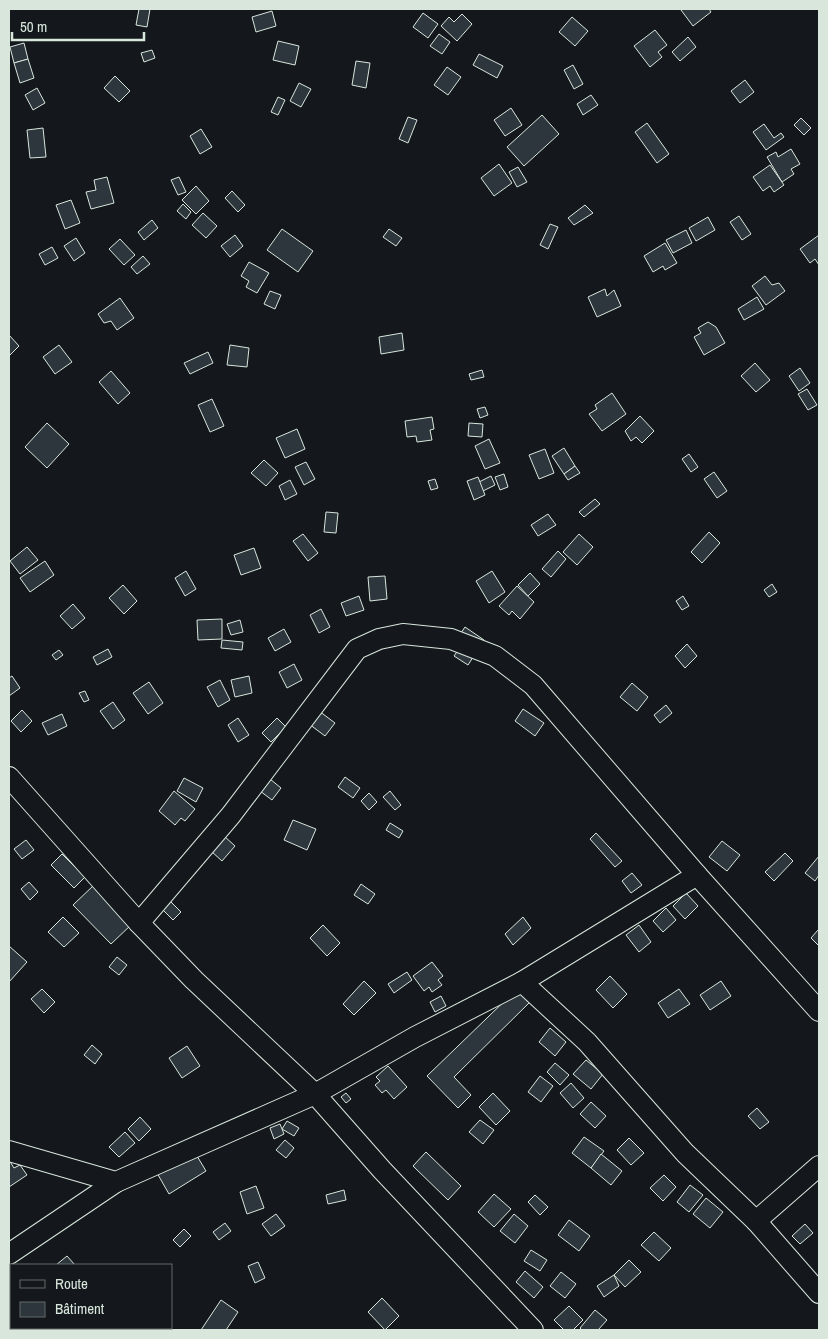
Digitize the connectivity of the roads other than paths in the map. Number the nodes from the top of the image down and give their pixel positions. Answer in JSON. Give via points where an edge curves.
{"nodes":[{"id":1,"x":9,"y":777,"type":"edge"},
{"id":2,"x":697,"y":875,"type":"junction"},
{"id":3,"x":139,"y":923,"type":"junction"},
{"id":4,"x":522,"y":982,"type":"junction"},
{"id":5,"x":819,"y":1011,"type":"edge"},
{"id":6,"x":315,"y":1094,"type":"junction"},
{"id":7,"x":9,"y":1151,"type":"edge"},
{"id":8,"x":819,"y":1166,"type":"edge"},
{"id":9,"x":116,"y":1182,"type":"junction"},
{"id":10,"x":756,"y":1221,"type":"junction"},
{"id":11,"x":9,"y":1254,"type":"edge"},
{"id":12,"x":819,"y":1293,"type":"edge"},
{"id":13,"x":533,"y":1330,"type":"edge"}],
"edges":[{"from":1,"to":3,"type":"street"},
{"from":2,"to":3,"type":"street","via":[[533,685],[495,656],[451,639],[403,634],[357,649],[231,815]]},
{"from":2,"to":4,"type":"street"},
{"from":2,"to":5,"type":"street"},
{"from":3,"to":6,"type":"street","via":[[194,980]]},
{"from":4,"to":6,"type":"street"},
{"from":4,"to":10,"type":"street","via":[[587,1042],[685,1153]]},
{"from":6,"to":9,"type":"street"},
{"from":6,"to":13,"type":"street"},
{"from":7,"to":9,"type":"street"},
{"from":8,"to":10,"type":"street"},
{"from":9,"to":11,"type":"street"},
{"from":10,"to":12,"type":"street"}]}
